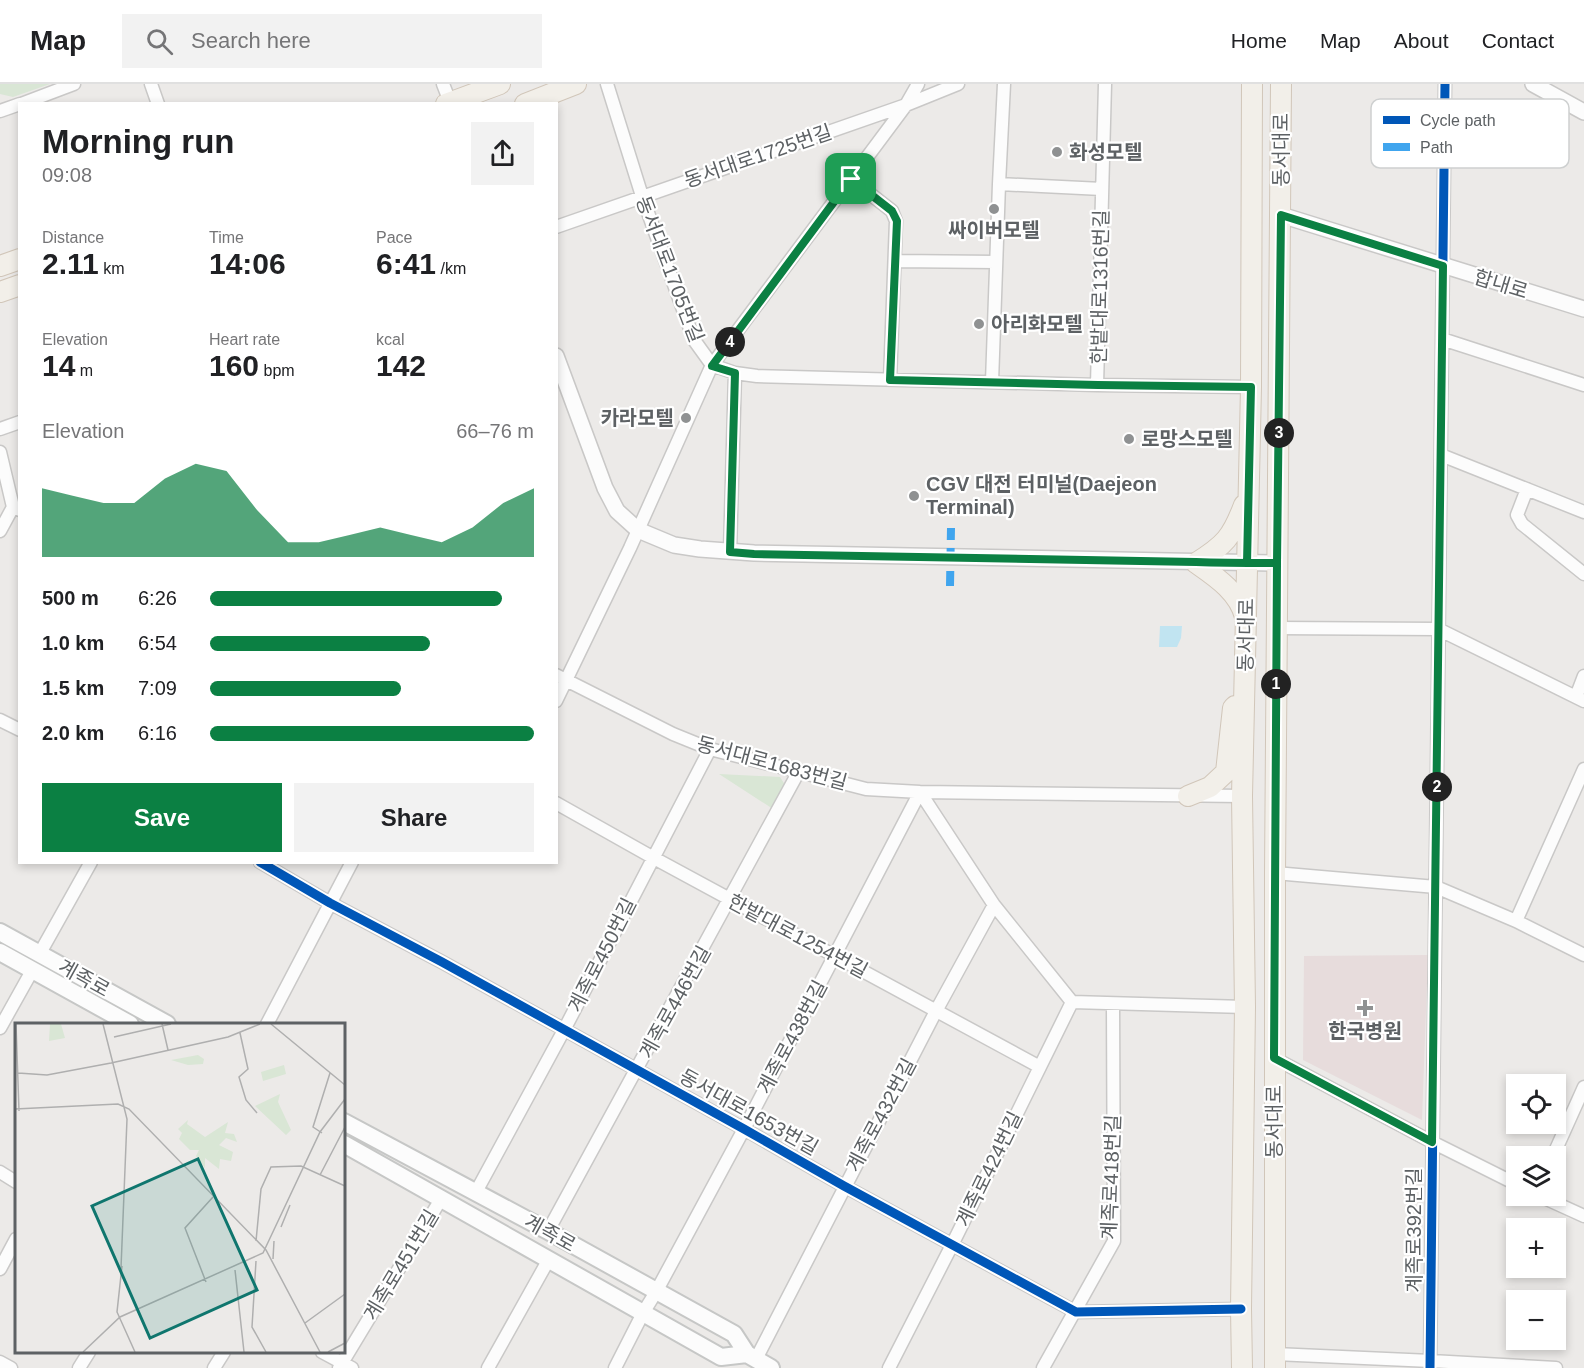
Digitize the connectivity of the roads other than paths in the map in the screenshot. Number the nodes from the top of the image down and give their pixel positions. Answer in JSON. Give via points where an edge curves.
{"nodes":[{"id":1,"x":74,"y":84,"type":"edge"},
{"id":2,"x":151,"y":84,"type":"edge"},
{"id":3,"x":500,"y":84,"type":"edge"},
{"id":4,"x":576,"y":84,"type":"edge"},
{"id":5,"x":607,"y":84,"type":"edge"},
{"id":6,"x":918,"y":84,"type":"edge"},
{"id":7,"x":958,"y":84,"type":"edge"},
{"id":8,"x":1004,"y":84,"type":"edge"},
{"id":9,"x":1105,"y":84,"type":"edge"},
{"id":10,"x":1252,"y":84,"type":"edge"},
{"id":11,"x":1281,"y":84,"type":"edge"},
{"id":12,"x":1445,"y":84,"type":"edge"},
{"id":13,"x":1533,"y":84,"type":"edge"},
{"id":14,"x":447,"y":98,"type":"edge"},
{"id":15,"x":1445,"y":99,"type":"edge"},
{"id":16,"x":1560,"y":99,"type":"edge"},
{"id":17,"x":25,"y":102,"type":"edge"},
{"id":18,"x":157,"y":102,"type":"edge"},
{"id":19,"x":530,"y":102,"type":"edge"},
{"id":20,"x":1569,"y":104,"type":"edge"},
{"id":21,"x":18,"y":105,"type":"edge"},
{"id":22,"x":906,"y":105,"type":"junction"},
{"id":23,"x":0,"y":111,"type":"edge"},
{"id":24,"x":1584,"y":112,"type":"edge"},
{"id":25,"x":1444,"y":168,"type":"edge"},
{"id":26,"x":851,"y":179,"type":"junction"},
{"id":27,"x":999,"y":184,"type":"junction"},
{"id":28,"x":1102,"y":189,"type":"junction"},
{"id":29,"x":642,"y":196,"type":"junction"},
{"id":30,"x":1281,"y":215,"type":"junction"},
{"id":31,"x":558,"y":225,"type":"edge"},
{"id":32,"x":18,"y":260,"type":"edge"},
{"id":33,"x":895,"y":261,"type":"junction"},
{"id":34,"x":996,"y":262,"type":"junction"},
{"id":35,"x":0,"y":266,"type":"edge"},
{"id":36,"x":1443,"y":266,"type":"junction"},
{"id":37,"x":18,"y":286,"type":"edge"},
{"id":38,"x":0,"y":292,"type":"edge"},
{"id":39,"x":1584,"y":309,"type":"edge"},
{"id":40,"x":1442,"y":339,"type":"junction"},
{"id":41,"x":712,"y":366,"type":"junction"},
{"id":42,"x":558,"y":367,"type":"edge"},
{"id":43,"x":735,"y":373,"type":"junction"},
{"id":44,"x":890,"y":380,"type":"junction"},
{"id":45,"x":992,"y":382,"type":"junction"},
{"id":46,"x":561,"y":383,"type":"edge"},
{"id":47,"x":1098,"y":385,"type":"junction"},
{"id":48,"x":1584,"y":385,"type":"edge"},
{"id":49,"x":1251,"y":387,"type":"junction"},
{"id":50,"x":18,"y":423,"type":"edge"},
{"id":51,"x":0,"y":429,"type":"edge"},
{"id":52,"x":0,"y":452,"type":"edge"},
{"id":53,"x":1440,"y":455,"type":"junction"},
{"id":54,"x":1527,"y":489,"type":"junction"},
{"id":55,"x":1249,"y":492,"type":"junction"},
{"id":56,"x":16,"y":508,"type":"edge"},
{"id":57,"x":1584,"y":512,"type":"edge"},
{"id":58,"x":638,"y":530,"type":"junction"},
{"id":59,"x":0,"y":531,"type":"edge"},
{"id":60,"x":730,"y":552,"type":"junction"},
{"id":61,"x":1196,"y":562,"type":"junction"},
{"id":62,"x":1247,"y":563,"type":"junction"},
{"id":63,"x":1277,"y":563,"type":"junction"},
{"id":64,"x":1584,"y":574,"type":"edge"},
{"id":65,"x":1246,"y":620,"type":"junction"},
{"id":66,"x":1276,"y":628,"type":"junction"},
{"id":67,"x":1438,"y":630,"type":"junction"},
{"id":68,"x":1584,"y":676,"type":"edge"},
{"id":69,"x":561,"y":678,"type":"edge"},
{"id":70,"x":1244,"y":695,"type":"junction"},
{"id":71,"x":1580,"y":699,"type":"edge"},
{"id":72,"x":0,"y":720,"type":"edge"},
{"id":73,"x":18,"y":729,"type":"edge"},
{"id":74,"x":710,"y":750,"type":"junction"},
{"id":75,"x":1584,"y":769,"type":"edge"},
{"id":76,"x":799,"y":771,"type":"junction"},
{"id":77,"x":920,"y":792,"type":"junction"},
{"id":78,"x":1188,"y":796,"type":"junction"},
{"id":79,"x":1242,"y":796,"type":"junction"},
{"id":80,"x":558,"y":804,"type":"edge"},
{"id":81,"x":652,"y":857,"type":"junction"},
{"id":82,"x":90,"y":864,"type":"edge"},
{"id":83,"x":263,"y":864,"type":"edge"},
{"id":84,"x":351,"y":864,"type":"edge"},
{"id":85,"x":1275,"y":873,"type":"junction"},
{"id":86,"x":1436,"y":887,"type":"junction"},
{"id":87,"x":730,"y":899,"type":"junction"},
{"id":88,"x":330,"y":903,"type":"junction"},
{"id":89,"x":994,"y":905,"type":"junction"},
{"id":90,"x":1516,"y":921,"type":"junction"},
{"id":91,"x":0,"y":932,"type":"edge"},
{"id":92,"x":0,"y":952,"type":"edge"},
{"id":93,"x":40,"y":953,"type":"junction"},
{"id":94,"x":1584,"y":955,"type":"edge"},
{"id":95,"x":835,"y":956,"type":"junction"},
{"id":96,"x":33,"y":969,"type":"junction"},
{"id":97,"x":1072,"y":1002,"type":"junction"},
{"id":98,"x":1113,"y":1004,"type":"junction"},
{"id":99,"x":1245,"y":1006,"type":"junction"},
{"id":100,"x":936,"y":1011,"type":"junction"},
{"id":101,"x":135,"y":1020,"type":"edge"},
{"id":102,"x":159,"y":1023,"type":"edge"},
{"id":103,"x":268,"y":1023,"type":"edge"},
{"id":104,"x":0,"y":1028,"type":"edge"},
{"id":105,"x":564,"y":1030,"type":"junction"},
{"id":106,"x":1274,"y":1058,"type":"junction"},
{"id":107,"x":1040,"y":1067,"type":"junction"},
{"id":108,"x":637,"y":1071,"type":"junction"},
{"id":109,"x":1584,"y":1088,"type":"edge"},
{"id":110,"x":348,"y":1124,"type":"edge"},
{"id":111,"x":744,"y":1129,"type":"junction"},
{"id":112,"x":1432,"y":1142,"type":"junction"},
{"id":113,"x":345,"y":1144,"type":"edge"},
{"id":114,"x":1557,"y":1146,"type":"edge"},
{"id":115,"x":0,"y":1172,"type":"edge"},
{"id":116,"x":1506,"y":1179,"type":"edge"},
{"id":117,"x":15,"y":1181,"type":"edge"},
{"id":118,"x":844,"y":1186,"type":"junction"},
{"id":119,"x":476,"y":1192,"type":"junction"},
{"id":120,"x":441,"y":1199,"type":"junction"},
{"id":121,"x":1562,"y":1206,"type":"edge"},
{"id":122,"x":1584,"y":1216,"type":"edge"},
{"id":123,"x":548,"y":1231,"type":"junction"},
{"id":124,"x":15,"y":1241,"type":"edge"},
{"id":125,"x":952,"y":1245,"type":"junction"},
{"id":126,"x":549,"y":1258,"type":"junction"},
{"id":127,"x":0,"y":1269,"type":"edge"},
{"id":128,"x":656,"y":1292,"type":"junction"},
{"id":129,"x":1241,"y":1310,"type":"junction"},
{"id":130,"x":1076,"y":1312,"type":"junction"},
{"id":131,"x":643,"y":1313,"type":"junction"},
{"id":132,"x":88,"y":1353,"type":"edge"},
{"id":133,"x":223,"y":1353,"type":"edge"},
{"id":134,"x":324,"y":1353,"type":"edge"},
{"id":135,"x":1275,"y":1361,"type":"edge"},
{"id":136,"x":0,"y":1362,"type":"edge"},
{"id":137,"x":759,"y":1362,"type":"edge"},
{"id":138,"x":1431,"y":1364,"type":"edge"},
{"id":139,"x":344,"y":1366,"type":"edge"},
{"id":140,"x":11,"y":1368,"type":"edge"},
{"id":141,"x":79,"y":1368,"type":"edge"},
{"id":142,"x":214,"y":1368,"type":"edge"},
{"id":143,"x":488,"y":1368,"type":"edge"},
{"id":144,"x":615,"y":1368,"type":"edge"},
{"id":145,"x":889,"y":1368,"type":"edge"},
{"id":146,"x":1043,"y":1368,"type":"edge"},
{"id":147,"x":1242,"y":1368,"type":"edge"},
{"id":148,"x":1556,"y":1368,"type":"edge"}],
"edges":[{"from":1,"to":17,"type":"street"},
{"from":2,"to":18,"type":"street"},
{"from":3,"to":14,"type":"main road"},
{"from":4,"to":19,"type":"main road"},
{"from":5,"to":29,"type":"street","name":"동서대로1705번길"},
{"from":6,"to":22,"type":"street","name":"동서대로1705번길"},
{"from":7,"to":22,"type":"street","name":"동서대로1725번길"},
{"from":8,"to":27,"type":"street"},
{"from":9,"to":28,"type":"street","name":"한밭대로1316번길"},
{"from":10,"to":49,"type":"main road","name":"동서대로"},
{"from":11,"to":30,"type":"main road","name":"동서대로"},
{"from":12,"to":15,"type":"street","name":"계족로392번길"},
{"from":13,"to":16,"type":"street"},
{"from":20,"to":24,"type":"street"},
{"from":21,"to":23,"type":"street"},
{"from":22,"to":26,"type":"street","name":"동서대로1705번길"},
{"from":22,"to":29,"type":"street","name":"동서대로1725번길"},
{"from":25,"to":36,"type":"street","name":"계족로392번길"},
{"from":26,"to":33,"type":"street","via":[[895,216]]},
{"from":26,"to":41,"type":"street","name":"동서대로1705번길"},
{"from":27,"to":28,"type":"street","name":"한밭대로1316번길"},
{"from":27,"to":34,"type":"street"},
{"from":28,"to":47,"type":"street","name":"한밭대로1316번길"},
{"from":29,"to":31,"type":"street","name":"동서대로1725번길"},
{"from":29,"to":41,"type":"street","name":"동서대로1705번길","via":[[694,340]]},
{"from":30,"to":36,"type":"street","name":"합내로"},
{"from":30,"to":63,"type":"main road","name":"동서대로"},
{"from":32,"to":35,"type":"main road"},
{"from":33,"to":34,"type":"street"},
{"from":33,"to":44,"type":"street"},
{"from":34,"to":45,"type":"street"},
{"from":36,"to":39,"type":"street","name":"합내로"},
{"from":36,"to":40,"type":"street","name":"계족로392번길"},
{"from":37,"to":38,"type":"main road"},
{"from":40,"to":48,"type":"street"},
{"from":40,"to":53,"type":"street","name":"계족로392번길"},
{"from":41,"to":43,"type":"street"},
{"from":41,"to":58,"type":"street"},
{"from":42,"to":46,"type":"street"},
{"from":43,"to":44,"type":"street"},
{"from":43,"to":60,"type":"street"},
{"from":44,"to":45,"type":"street"},
{"from":45,"to":47,"type":"street"},
{"from":46,"to":58,"type":"street","via":[[617,511]]},
{"from":47,"to":49,"type":"street"},
{"from":49,"to":55,"type":"main road","name":"동서대로"},
{"from":50,"to":51,"type":"street"},
{"from":52,"to":56,"type":"street"},
{"from":53,"to":54,"type":"street"},
{"from":53,"to":67,"type":"street","name":"계족로392번길"},
{"from":54,"to":57,"type":"street"},
{"from":54,"to":64,"type":"street","via":[[1517,515],[1522,524]]},
{"from":55,"to":61,"type":"main road","via":[[1227,540]]},
{"from":55,"to":62,"type":"main road","name":"동서대로"},
{"from":56,"to":59,"type":"street"},
{"from":58,"to":60,"type":"street","via":[[674,544]]},
{"from":58,"to":69,"type":"street"},
{"from":60,"to":61,"type":"street"},
{"from":61,"to":62,"type":"street"},
{"from":61,"to":65,"type":"main road","via":[[1224,583],[1243,608]]},
{"from":62,"to":63,"type":"street"},
{"from":62,"to":65,"type":"main road","name":"동서대로"},
{"from":63,"to":66,"type":"main road","name":"동서대로"},
{"from":65,"to":70,"type":"main road","name":"동서대로"},
{"from":66,"to":67,"type":"street"},
{"from":66,"to":85,"type":"main road","name":"동서대로"},
{"from":67,"to":71,"type":"street"},
{"from":67,"to":86,"type":"street","name":"계족로392번길"},
{"from":68,"to":71,"type":"street"},
{"from":69,"to":74,"type":"street","name":"동서대로1683번길"},
{"from":70,"to":78,"type":"main road","via":[[1233,708],[1226,772],[1210,787]]},
{"from":70,"to":79,"type":"main road","name":"동서대로"},
{"from":72,"to":73,"type":"street"},
{"from":74,"to":76,"type":"street","name":"동서대로1683번길"},
{"from":74,"to":81,"type":"street","name":"계족로450번길"},
{"from":75,"to":90,"type":"street"},
{"from":76,"to":77,"type":"street","name":"동서대로1683번길","via":[[866,789]]},
{"from":76,"to":87,"type":"street","name":"계족로446번길"},
{"from":77,"to":78,"type":"street","name":"동서대로1683번길"},
{"from":77,"to":89,"type":"street"},
{"from":77,"to":95,"type":"street","name":"계족로438번길"},
{"from":78,"to":79,"type":"street","name":"동서대로1683번길"},
{"from":79,"to":99,"type":"main road","name":"동서대로"},
{"from":80,"to":81,"type":"street","name":"한밭대로1254번길"},
{"from":81,"to":87,"type":"street","name":"한밭대로1254번길"},
{"from":81,"to":105,"type":"street","name":"계족로450번길"},
{"from":82,"to":93,"type":"street"},
{"from":83,"to":88,"type":"street","name":"동서대로1653번길"},
{"from":84,"to":88,"type":"street"},
{"from":85,"to":86,"type":"street"},
{"from":85,"to":106,"type":"main road","name":"동서대로"},
{"from":86,"to":90,"type":"street"},
{"from":86,"to":112,"type":"street","name":"계족로392번길"},
{"from":87,"to":95,"type":"street","name":"한밭대로1254번길"},
{"from":87,"to":108,"type":"street","name":"계족로446번길"},
{"from":88,"to":103,"type":"street"},
{"from":88,"to":105,"type":"street","name":"동서대로1653번길"},
{"from":89,"to":97,"type":"street"},
{"from":89,"to":100,"type":"street","name":"계족로432번길"},
{"from":90,"to":94,"type":"street"},
{"from":91,"to":93,"type":"main road","name":"계족로"},
{"from":92,"to":96,"type":"main road","name":"계족로"},
{"from":93,"to":101,"type":"main road","name":"계족로"},
{"from":95,"to":100,"type":"street","name":"한밭대로1254번길"},
{"from":95,"to":111,"type":"street","name":"계족로438번길"},
{"from":96,"to":101,"type":"main road","name":"계족로"},
{"from":96,"to":104,"type":"street"},
{"from":97,"to":98,"type":"street"},
{"from":97,"to":107,"type":"street","name":"계족로424번길"},
{"from":98,"to":99,"type":"street"},
{"from":98,"to":130,"type":"street","name":"계족로418번길","via":[[1114,1241]]},
{"from":99,"to":129,"type":"main road","name":"동서대로"},
{"from":100,"to":107,"type":"street","name":"한밭대로1254번길"},
{"from":100,"to":118,"type":"street","name":"계족로432번길"},
{"from":101,"to":102,"type":"main road","name":"계족로"},
{"from":105,"to":108,"type":"street","name":"동서대로1653번길"},
{"from":105,"to":119,"type":"street","name":"계족로450번길"},
{"from":106,"to":112,"type":"street"},
{"from":106,"to":135,"type":"main road","name":"동서대로"},
{"from":107,"to":125,"type":"street","name":"계족로424번길"},
{"from":108,"to":111,"type":"street","name":"동서대로1653번길"},
{"from":108,"to":123,"type":"street","name":"계족로446번길"},
{"from":109,"to":114,"type":"street"},
{"from":110,"to":119,"type":"main road","name":"계족로"},
{"from":111,"to":118,"type":"street","name":"동서대로1653번길"},
{"from":111,"to":128,"type":"street","name":"계족로438번길"},
{"from":112,"to":116,"type":"street"},
{"from":112,"to":138,"type":"street","name":"계족로392번길"},
{"from":113,"to":120,"type":"main road","name":"계족로"},
{"from":115,"to":117,"type":"street"},
{"from":118,"to":125,"type":"street","name":"동서대로1653번길"},
{"from":118,"to":137,"type":"street","name":"계족로432번길"},
{"from":119,"to":123,"type":"main road","name":"계족로"},
{"from":120,"to":126,"type":"main road","name":"계족로"},
{"from":120,"to":139,"type":"street","name":"계족로451번길"},
{"from":121,"to":122,"type":"street"},
{"from":123,"to":128,"type":"main road","name":"계족로"},
{"from":124,"to":127,"type":"street"},
{"from":125,"to":130,"type":"street","name":"동서대로1653번길"},
{"from":125,"to":145,"type":"street","name":"계족로424번길"},
{"from":126,"to":131,"type":"main road","name":"계족로"},
{"from":126,"to":143,"type":"street"},
{"from":128,"to":131,"type":"street","name":"계족로438번길"},
{"from":128,"to":137,"type":"main road","name":"계족로","via":[[734,1334]]},
{"from":129,"to":130,"type":"street","name":"동서대로1653번길"},
{"from":129,"to":147,"type":"main road","name":"동서대로"},
{"from":130,"to":146,"type":"street","name":"계족로418번길"},
{"from":131,"to":137,"type":"main road","name":"계족로","via":[[721,1357]]},
{"from":131,"to":144,"type":"street","name":"계족로438번길"},
{"from":132,"to":141,"type":"street"},
{"from":133,"to":142,"type":"street"},
{"from":134,"to":139,"type":"street","name":"계족로451번길"},
{"from":135,"to":138,"type":"street"},
{"from":136,"to":140,"type":"street"},
{"from":138,"to":148,"type":"street"}]}
